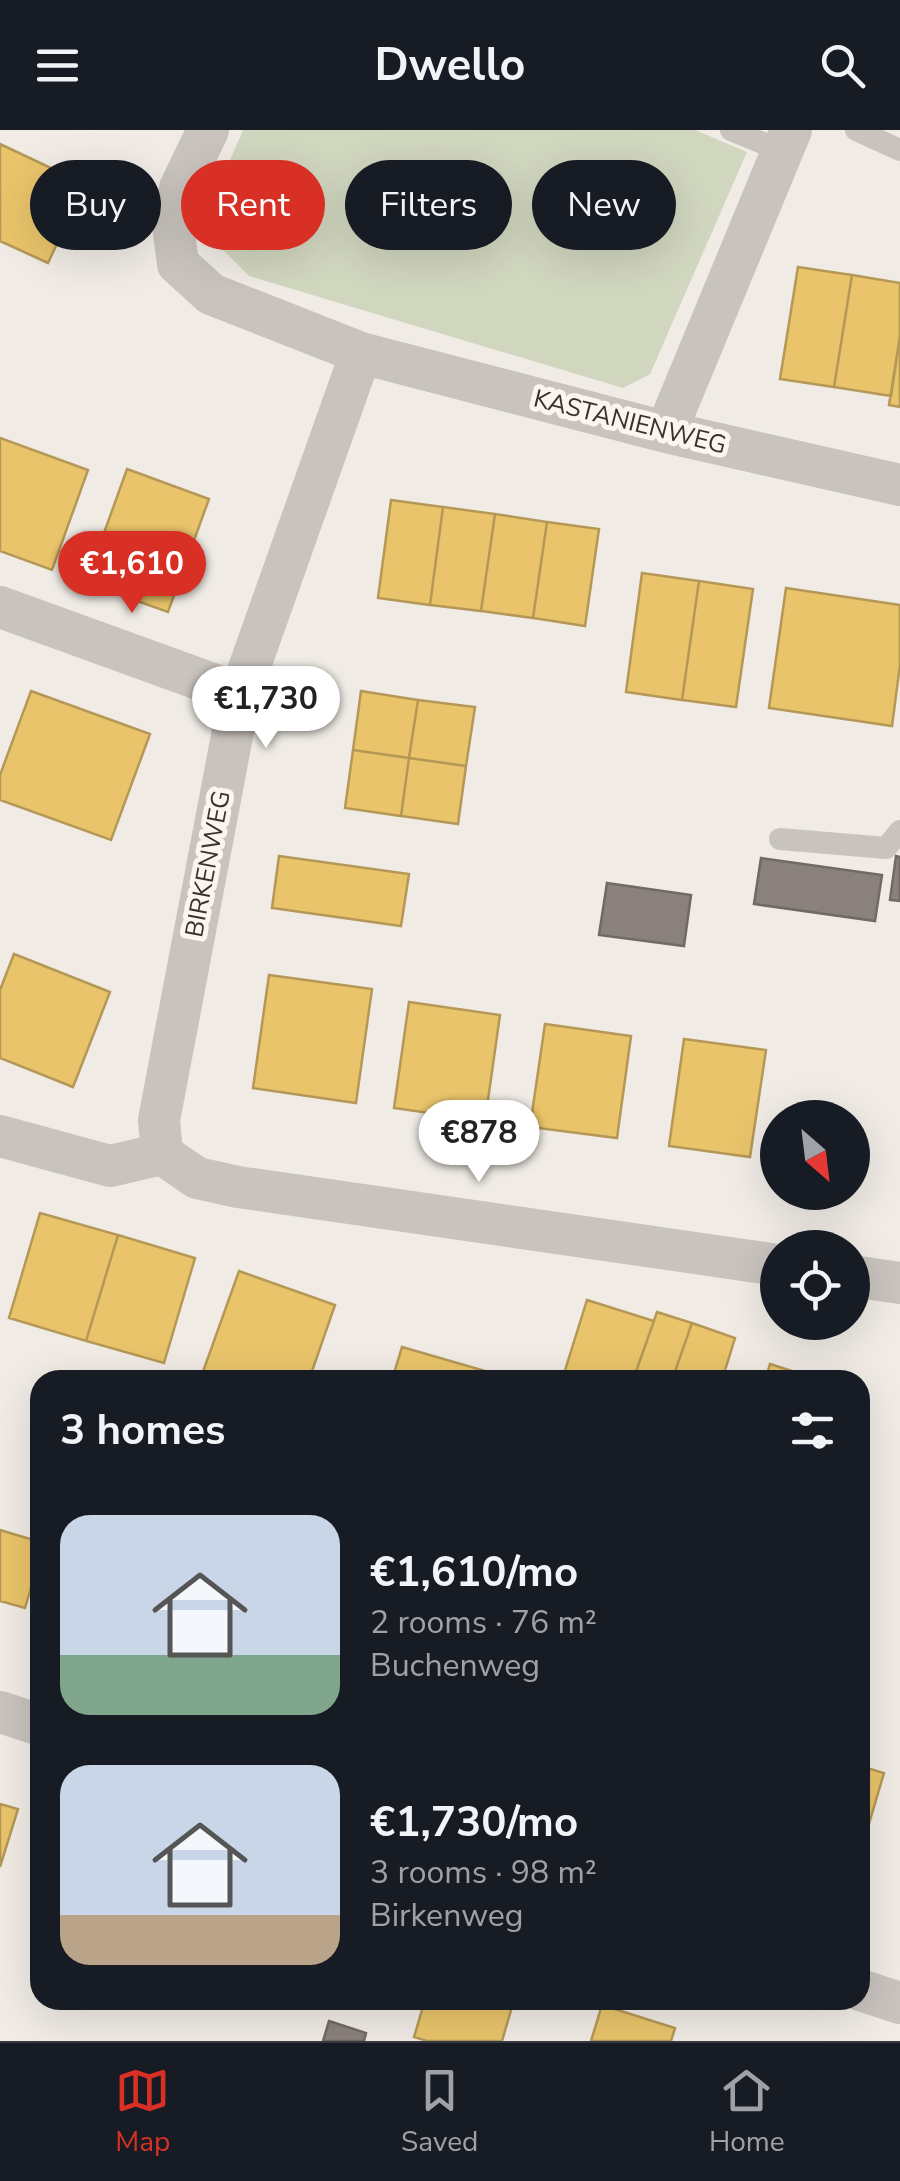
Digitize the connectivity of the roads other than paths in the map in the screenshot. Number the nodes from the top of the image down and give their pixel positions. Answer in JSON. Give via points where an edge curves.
{"nodes":[{"id":1,"x":208,"y":130,"type":"edge"},
{"id":2,"x":731,"y":130,"type":"edge"},
{"id":3,"x":856,"y":130,"type":"edge"},
{"id":4,"x":786,"y":140,"type":"edge"},
{"id":5,"x":900,"y":150,"type":"edge"},
{"id":6,"x":362,"y":352,"type":"junction"},
{"id":7,"x":666,"y":432,"type":"junction"},
{"id":8,"x":900,"y":485,"type":"edge"},
{"id":9,"x":0,"y":607,"type":"edge"},
{"id":10,"x":240,"y":694,"type":"junction"},
{"id":11,"x":900,"y":831,"type":"edge"},
{"id":12,"x":780,"y":839,"type":"dead end"},
{"id":13,"x":0,"y":1136,"type":"edge"},
{"id":14,"x":162,"y":1154,"type":"junction"},
{"id":15,"x":760,"y":1262,"type":"edge"},
{"id":16,"x":870,"y":1279,"type":"edge"},
{"id":17,"x":900,"y":1283,"type":"edge"},
{"id":18,"x":0,"y":1712,"type":"edge"},
{"id":19,"x":30,"y":1722,"type":"edge"},
{"id":20,"x":870,"y":1993,"type":"edge"},
{"id":21,"x":900,"y":2003,"type":"edge"}],
"edges":[{"from":1,"to":6,"type":"street","name":"KASTANIENWEG","via":[[180,188],[173,225],[178,264],[211,294]]},
{"from":2,"to":4,"type":"lane"},
{"from":3,"to":5,"type":"lane"},
{"from":4,"to":7,"type":"street"},
{"from":6,"to":7,"type":"street","name":"KASTANIENWEG"},
{"from":6,"to":10,"type":"street","name":"BIRKENWEG"},
{"from":7,"to":8,"type":"street","name":"KASTANIENWEG"},
{"from":9,"to":10,"type":"street"},
{"from":10,"to":14,"type":"street","name":"BIRKENWEG","via":[[158,1120]]},
{"from":11,"to":12,"type":"lane","via":[[886,848]]},
{"from":13,"to":14,"type":"street","via":[[110,1166]]},
{"from":14,"to":15,"type":"street","via":[[197,1178],[238,1186]]},
{"from":16,"to":17,"type":"street"},
{"from":18,"to":19,"type":"street"},
{"from":20,"to":21,"type":"street"}]}
